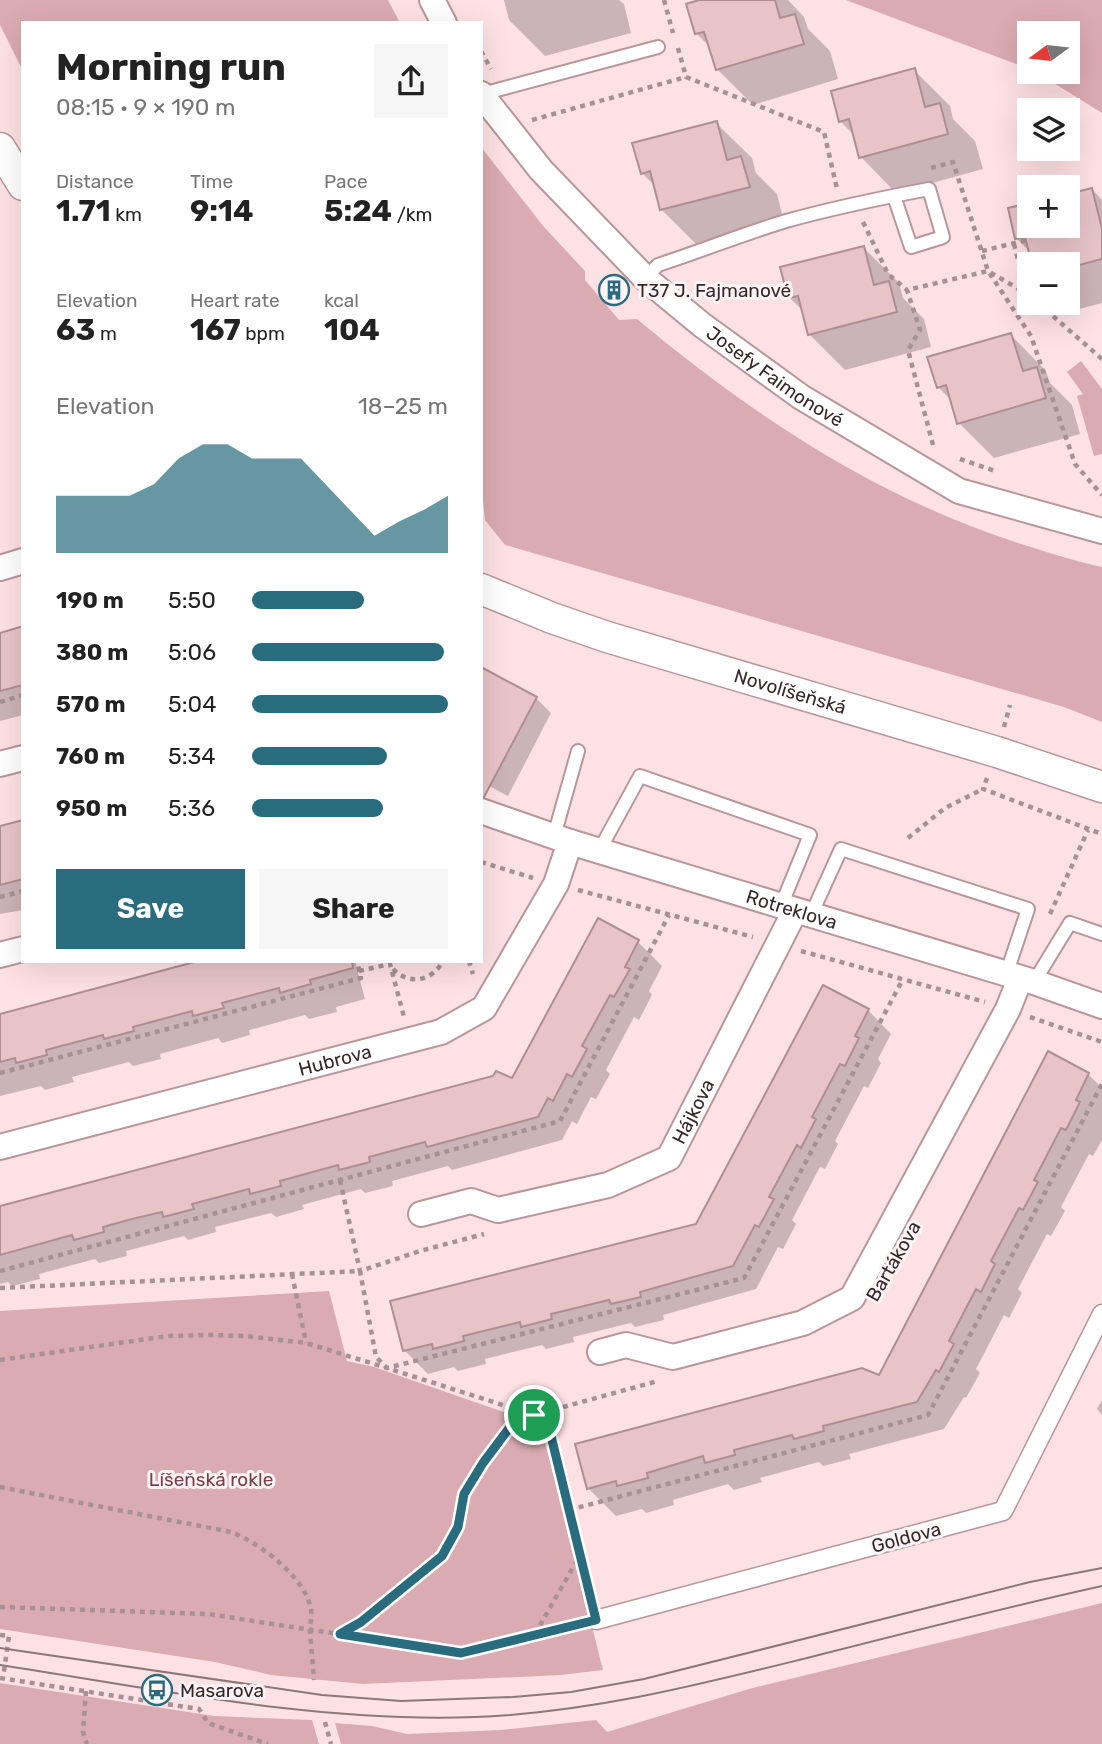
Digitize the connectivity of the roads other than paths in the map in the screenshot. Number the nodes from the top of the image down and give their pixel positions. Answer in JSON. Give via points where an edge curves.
{"nodes":[{"id":1,"x":432,"y":0,"type":"edge"},
{"id":2,"x":443,"y":21,"type":"edge"},
{"id":3,"x":658,"y":47,"type":"dead end"},
{"id":4,"x":488,"y":92,"type":"edge"},
{"id":5,"x":0,"y":148,"type":"edge"},
{"id":6,"x":21,"y":181,"type":"edge"},
{"id":7,"x":894,"y":196,"type":"junction"},
{"id":8,"x":645,"y":278,"type":"junction"},
{"id":9,"x":1102,"y":531,"type":"edge"},
{"id":10,"x":21,"y":562,"type":"edge"},
{"id":11,"x":0,"y":568,"type":"edge"},
{"id":12,"x":483,"y":590,"type":"edge"},
{"id":13,"x":578,"y":751,"type":"dead end"},
{"id":14,"x":21,"y":759,"type":"edge"},
{"id":15,"x":0,"y":764,"type":"edge"},
{"id":16,"x":1102,"y":787,"type":"edge"},
{"id":17,"x":483,"y":812,"type":"edge"},
{"id":18,"x":562,"y":839,"type":"junction"},
{"id":19,"x":599,"y":850,"type":"junction"},
{"id":20,"x":795,"y":911,"type":"junction"},
{"id":21,"x":1102,"y":934,"type":"edge"},
{"id":22,"x":21,"y":950,"type":"edge"},
{"id":23,"x":0,"y":955,"type":"edge"},
{"id":24,"x":1020,"y":978,"type":"junction"},
{"id":25,"x":1102,"y":1006,"type":"edge"},
{"id":26,"x":0,"y":1147,"type":"edge"},
{"id":27,"x":421,"y":1214,"type":"dead end"},
{"id":28,"x":1102,"y":1314,"type":"edge"},
{"id":29,"x":600,"y":1352,"type":"dead end"},
{"id":30,"x":596,"y":1620,"type":"road end"}],
"edges":[{"from":1,"to":2,"type":"street"},
{"from":3,"to":4,"type":"lane"},
{"from":4,"to":8,"type":"street","name":"Josefy Faimonové","via":[[541,170]]},
{"from":5,"to":6,"type":"street"},
{"from":7,"to":7,"type":"lane","via":[[911,247],[943,237],[929,189]]},
{"from":7,"to":8,"type":"lane","via":[[786,221],[658,265]]},
{"from":8,"to":9,"type":"street","name":"Josefy Faimonové","via":[[801,397],[959,491]]},
{"from":10,"to":11,"type":"street"},
{"from":12,"to":16,"type":"street","name":"Novolíšeňská","via":[[607,637],[997,751]]},
{"from":13,"to":18,"type":"lane"},
{"from":14,"to":15,"type":"street"},
{"from":17,"to":18,"type":"street","name":"Rotreklova"},
{"from":18,"to":19,"type":"street","name":"Rotreklova"},
{"from":18,"to":26,"type":"street","name":"Hubrova","via":[[556,884],[484,1009],[441,1032]]},
{"from":19,"to":20,"type":"street","name":"Rotreklova"},
{"from":19,"to":20,"type":"lane","via":[[640,775],[810,835]]},
{"from":20,"to":24,"type":"street","name":"Rotreklova"},
{"from":20,"to":24,"type":"lane","via":[[841,849],[1028,909]]},
{"from":20,"to":27,"type":"street","name":"Hájkova","via":[[669,1158],[608,1185],[498,1210],[471,1201]]},
{"from":21,"to":24,"type":"lane","via":[[1070,923]]},
{"from":22,"to":23,"type":"street"},
{"from":24,"to":25,"type":"street","name":"Rotreklova"},
{"from":24,"to":29,"type":"street","name":"Bartákova","via":[[1008,1009],[852,1298],[803,1324],[673,1357],[626,1345]]},
{"from":28,"to":30,"type":"street","name":"Goldova","via":[[1003,1510]]}]}
